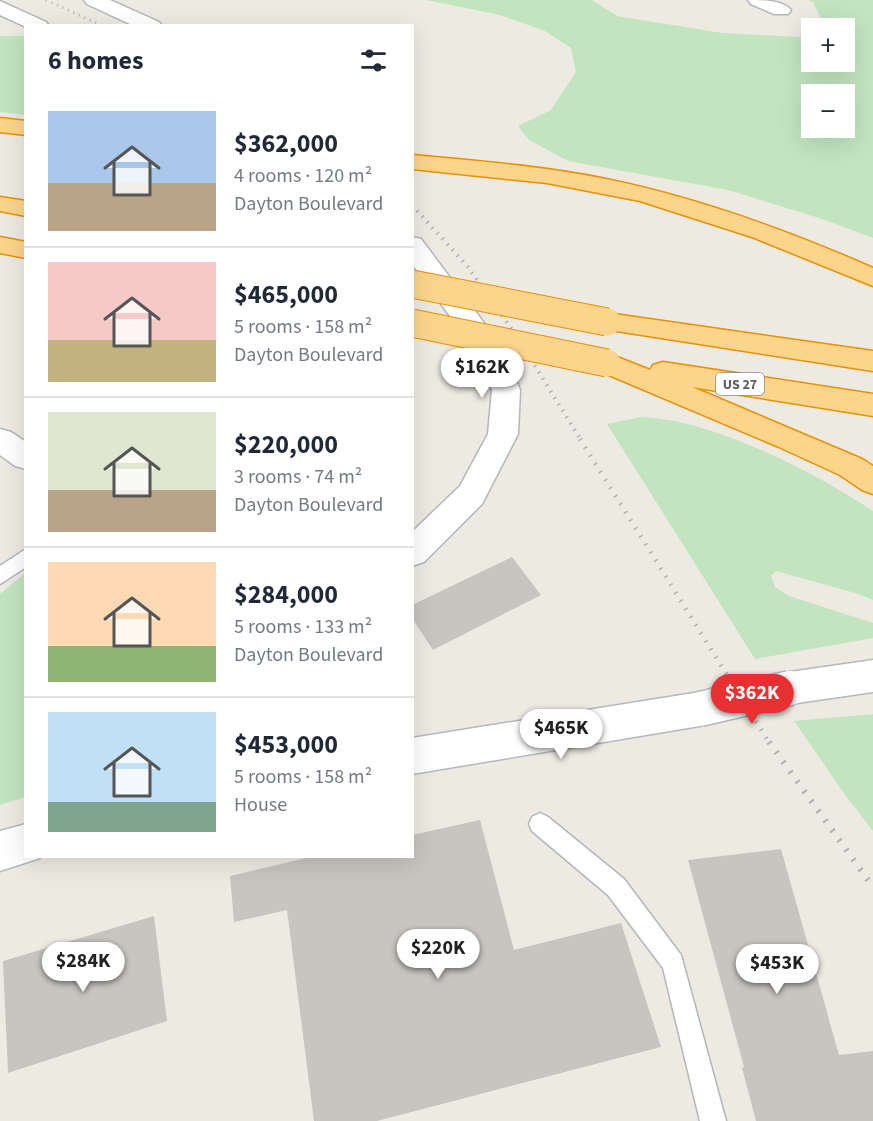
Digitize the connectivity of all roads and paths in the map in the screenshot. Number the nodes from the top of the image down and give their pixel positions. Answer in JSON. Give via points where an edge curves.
{"nodes":[{"id":1,"x":94,"y":0,"type":"edge"},
{"id":2,"x":758,"y":0,"type":"edge"},
{"id":3,"x":0,"y":7,"type":"edge"},
{"id":4,"x":781,"y":10,"type":"dead end"},
{"id":5,"x":35,"y":24,"type":"edge"},
{"id":6,"x":148,"y":24,"type":"edge"},
{"id":7,"x":0,"y":29,"type":"edge"},
{"id":8,"x":24,"y":29,"type":"edge"},
{"id":9,"x":0,"y":125,"type":"edge"},
{"id":10,"x":24,"y":128,"type":"edge"},
{"id":11,"x":414,"y":162,"type":"edge"},
{"id":12,"x":0,"y":204,"type":"edge"},
{"id":13,"x":24,"y":209,"type":"edge"},
{"id":14,"x":0,"y":245,"type":"edge"},
{"id":15,"x":414,"y":248,"type":"edge"},
{"id":16,"x":24,"y":250,"type":"edge"},
{"id":17,"x":873,"y":278,"type":"edge"},
{"id":18,"x":414,"y":284,"type":"edge"},
{"id":19,"x":414,"y":323,"type":"edge"},
{"id":20,"x":869,"y":360,"type":"edge"},
{"id":21,"x":608,"y":363,"type":"junction"},
{"id":22,"x":873,"y":405,"type":"edge"},
{"id":23,"x":0,"y":440,"type":"edge"},
{"id":24,"x":24,"y":457,"type":"edge"},
{"id":25,"x":873,"y":482,"type":"edge"},
{"id":26,"x":414,"y":551,"type":"edge"},
{"id":27,"x":24,"y":558,"type":"edge"},
{"id":28,"x":0,"y":576,"type":"edge"},
{"id":29,"x":873,"y":676,"type":"edge"},
{"id":30,"x":414,"y":756,"type":"edge"},
{"id":31,"x":540,"y":824,"type":"dead end"},
{"id":32,"x":24,"y":845,"type":"edge"},
{"id":33,"x":0,"y":851,"type":"edge"},
{"id":34,"x":713,"y":1121,"type":"edge"}],
"edges":[{"from":1,"to":6,"type":"street"},
{"from":2,"to":4,"type":"street"},
{"from":3,"to":5,"type":"street"},
{"from":7,"to":8,"type":"street"},
{"from":9,"to":10,"type":"highway"},
{"from":11,"to":17,"type":"highway","via":[[568,179],[652,198],[716,216]]},
{"from":12,"to":13,"type":"highway"},
{"from":14,"to":16,"type":"highway"},
{"from":15,"to":26,"type":"street","via":[[495,358],[506,390],[503,434],[471,495]]},
{"from":18,"to":20,"type":"highway","bridge":true,"via":[[607,322]]},
{"from":19,"to":21,"type":"highway","number":"US 27","bridge":true},
{"from":21,"to":22,"type":"highway","number":"US 27"},
{"from":21,"to":25,"type":"highway","via":[[790,439],[851,467]]},
{"from":23,"to":24,"type":"street"},
{"from":27,"to":28,"type":"lane"},
{"from":29,"to":30,"type":"street","bridge":true,"via":[[790,688],[700,710]]},
{"from":31,"to":34,"type":"lane","via":[[616,887],[673,963]]},
{"from":32,"to":33,"type":"street"}]}
